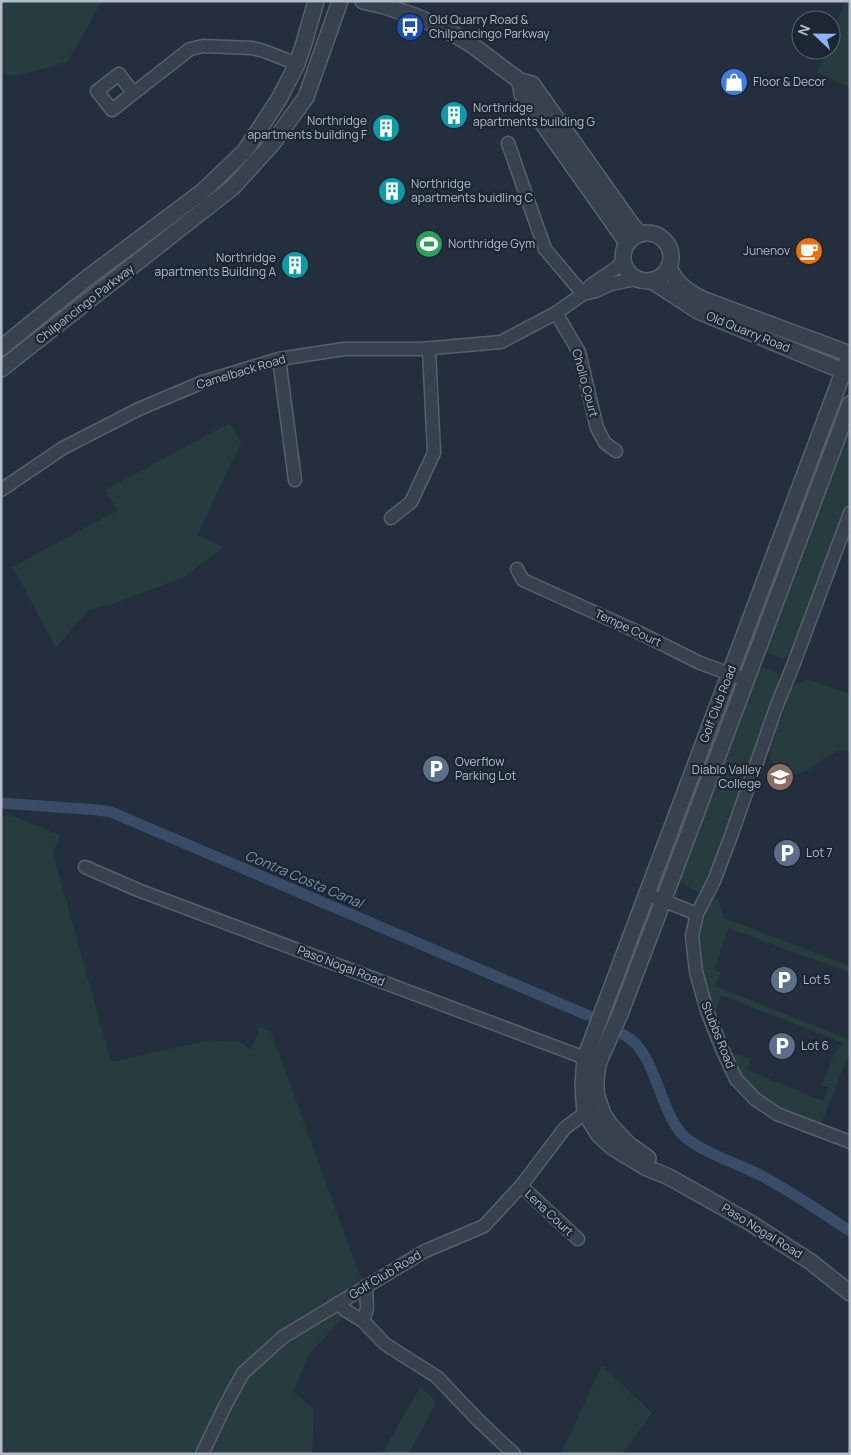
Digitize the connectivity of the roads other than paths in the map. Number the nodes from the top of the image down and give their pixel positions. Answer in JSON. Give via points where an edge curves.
{"nodes":[{"id":1,"x":316,"y":1,"type":"edge"},
{"id":2,"x":340,"y":1,"type":"edge"},
{"id":3,"x":363,"y":1,"type":"edge"},
{"id":4,"x":296,"y":64,"type":"junction"},
{"id":5,"x":520,"y":81,"type":"junction"},
{"id":6,"x":133,"y":93,"type":"dead end"},
{"id":7,"x":508,"y":143,"type":"dead end"},
{"id":8,"x":640,"y":234,"type":"junction"},
{"id":9,"x":627,"y":243,"type":"junction"},
{"id":10,"x":623,"y":261,"type":"junction"},
{"id":11,"x":669,"y":266,"type":"junction"},
{"id":12,"x":636,"y":279,"type":"junction"},
{"id":13,"x":652,"y":281,"type":"junction"},
{"id":14,"x":583,"y":294,"type":"junction"},
{"id":15,"x":556,"y":313,"type":"junction"},
{"id":16,"x":1,"y":348,"type":"edge"},
{"id":17,"x":429,"y":349,"type":"junction"},
{"id":18,"x":850,"y":354,"type":"edge"},
{"id":19,"x":279,"y":359,"type":"junction"},
{"id":20,"x":1,"y":369,"type":"edge"},
{"id":21,"x":846,"y":373,"type":"edge"},
{"id":22,"x":850,"y":404,"type":"edge"},
{"id":23,"x":616,"y":451,"type":"dead end"},
{"id":24,"x":295,"y":480,"type":"dead end"},
{"id":25,"x":1,"y":490,"type":"edge"},
{"id":26,"x":850,"y":513,"type":"edge"},
{"id":27,"x":391,"y":518,"type":"dead end"},
{"id":28,"x":517,"y":569,"type":"dead end"},
{"id":29,"x":730,"y":674,"type":"junction"},
{"id":30,"x":746,"y":680,"type":"junction"},
{"id":31,"x":85,"y":866,"type":"dead end"},
{"id":32,"x":647,"y":894,"type":"junction"},
{"id":33,"x":663,"y":900,"type":"junction"},
{"id":34,"x":697,"y":914,"type":"junction"},
{"id":35,"x":620,"y":1014,"type":"joint"},
{"id":36,"x":592,"y":1061,"type":"junction"},
{"id":37,"x":600,"y":1108,"type":"junction"},
{"id":38,"x":585,"y":1113,"type":"junction"},
{"id":39,"x":850,"y":1142,"type":"edge"},
{"id":40,"x":669,"y":1177,"type":"junction"},
{"id":41,"x":521,"y":1186,"type":"junction"},
{"id":42,"x":578,"y":1239,"type":"dead end"},
{"id":43,"x":366,"y":1286,"type":"junction"},
{"id":44,"x":850,"y":1293,"type":"edge"},
{"id":45,"x":338,"y":1303,"type":"junction"},
{"id":46,"x":363,"y":1321,"type":"junction"},
{"id":47,"x":202,"y":1454,"type":"edge"},
{"id":48,"x":514,"y":1454,"type":"edge"}],
"edges":[{"from":1,"to":4,"type":"street","name":"Chilpancingo Parkway"},
{"from":2,"to":20,"type":"street","name":"Chilpancingo Parkway","via":[[306,98],[266,152],[233,187]]},
{"from":3,"to":5,"type":"street","via":[[415,16],[445,29]]},
{"from":4,"to":6,"type":"street","via":[[252,48],[202,46],[190,49]]},
{"from":4,"to":16,"type":"street","name":"Chilpancingo Parkway","via":[[279,99],[245,151],[202,192]]},
{"from":5,"to":8,"type":"street","via":[[532,84]]},
{"from":5,"to":9,"type":"street","via":[[522,94]]},
{"from":7,"to":14,"type":"street","via":[[545,249]]},
{"from":8,"to":9,"type":"street"},
{"from":8,"to":11,"type":"street","name":"Old Quarry Road","via":[[654,234],[664,240],[670,252]]},
{"from":9,"to":10,"type":"street"},
{"from":10,"to":12,"type":"street"},
{"from":10,"to":14,"type":"street","name":"Camelback Road"},
{"from":11,"to":13,"type":"street","via":[[665,273]]},
{"from":11,"to":18,"type":"street","name":"Old Quarry Road","via":[[680,286],[702,299]]},
{"from":12,"to":13,"type":"street","name":"Old Quarry Road"},
{"from":12,"to":14,"type":"street","name":"Camelback Road"},
{"from":13,"to":21,"type":"street","name":"Old Quarry Road","via":[[698,312]]},
{"from":14,"to":15,"type":"street","name":"Camelback Road"},
{"from":15,"to":17,"type":"street","name":"Camelback Road","via":[[501,342]]},
{"from":15,"to":23,"type":"street","name":"Chollo Court","via":[[579,352],[597,428],[605,443]]},
{"from":17,"to":19,"type":"street","name":"Camelback Road","via":[[344,349]]},
{"from":17,"to":27,"type":"street","via":[[434,453],[411,502]]},
{"from":18,"to":21,"type":"street","name":"Golf Club Road"},
{"from":19,"to":24,"type":"street"},
{"from":19,"to":25,"type":"street","name":"Camelback Road","via":[[203,382],[139,409],[63,448]]},
{"from":21,"to":29,"type":"street","name":"Golf Club Road"},
{"from":22,"to":30,"type":"street","name":"Golf Club Road"},
{"from":26,"to":34,"type":"street","name":"Stubbs Road","via":[[714,881]]},
{"from":28,"to":29,"type":"street","name":"Tempe Court","via":[[523,580]]},
{"from":29,"to":30,"type":"street","name":"Tempe Court"},
{"from":29,"to":32,"type":"street","name":"Golf Club Road"},
{"from":30,"to":33,"type":"street","name":"Golf Club Road"},
{"from":31,"to":36,"type":"street","name":"Paso Nogal Road","via":[[138,890]]},
{"from":32,"to":33,"type":"street"},
{"from":32,"to":36,"type":"street","name":"Golf Club Road"},
{"from":33,"to":34,"type":"street"},
{"from":33,"to":35,"type":"street","name":"Golf Club Road"},
{"from":34,"to":39,"type":"street","name":"Stubbs Road","via":[[692,936],[696,972],[707,1011],[736,1078],[756,1099],[777,1114]]},
{"from":35,"to":36,"type":"street","name":"Paso Nogal Road"},
{"from":36,"to":37,"type":"street","name":"Paso Nogal Road"},
{"from":36,"to":38,"type":"street","name":"Golf Club Road","via":[[583,1087]]},
{"from":37,"to":38,"type":"street","name":"Golf Club Road"},
{"from":37,"to":40,"type":"street","name":"Paso Nogal Road","via":[[627,1143]]},
{"from":38,"to":40,"type":"street","name":"Paso Nogal Road","via":[[599,1135],[612,1147]]},
{"from":38,"to":41,"type":"street","name":"Golf Club Road","via":[[565,1128]]},
{"from":40,"to":44,"type":"street","name":"Paso Nogal Road","via":[[804,1257]]},
{"from":41,"to":42,"type":"street","name":"Lena Court"},
{"from":41,"to":43,"type":"street","name":"Golf Club Road","via":[[484,1226],[425,1251]]},
{"from":43,"to":45,"type":"street","name":"Golf Club Road"},
{"from":43,"to":46,"type":"street","via":[[367,1309]]},
{"from":45,"to":46,"type":"street"},
{"from":45,"to":47,"type":"street","name":"Golf Club Road","via":[[283,1337],[243,1373]]},
{"from":46,"to":48,"type":"street","via":[[385,1344],[437,1377]]}]}
